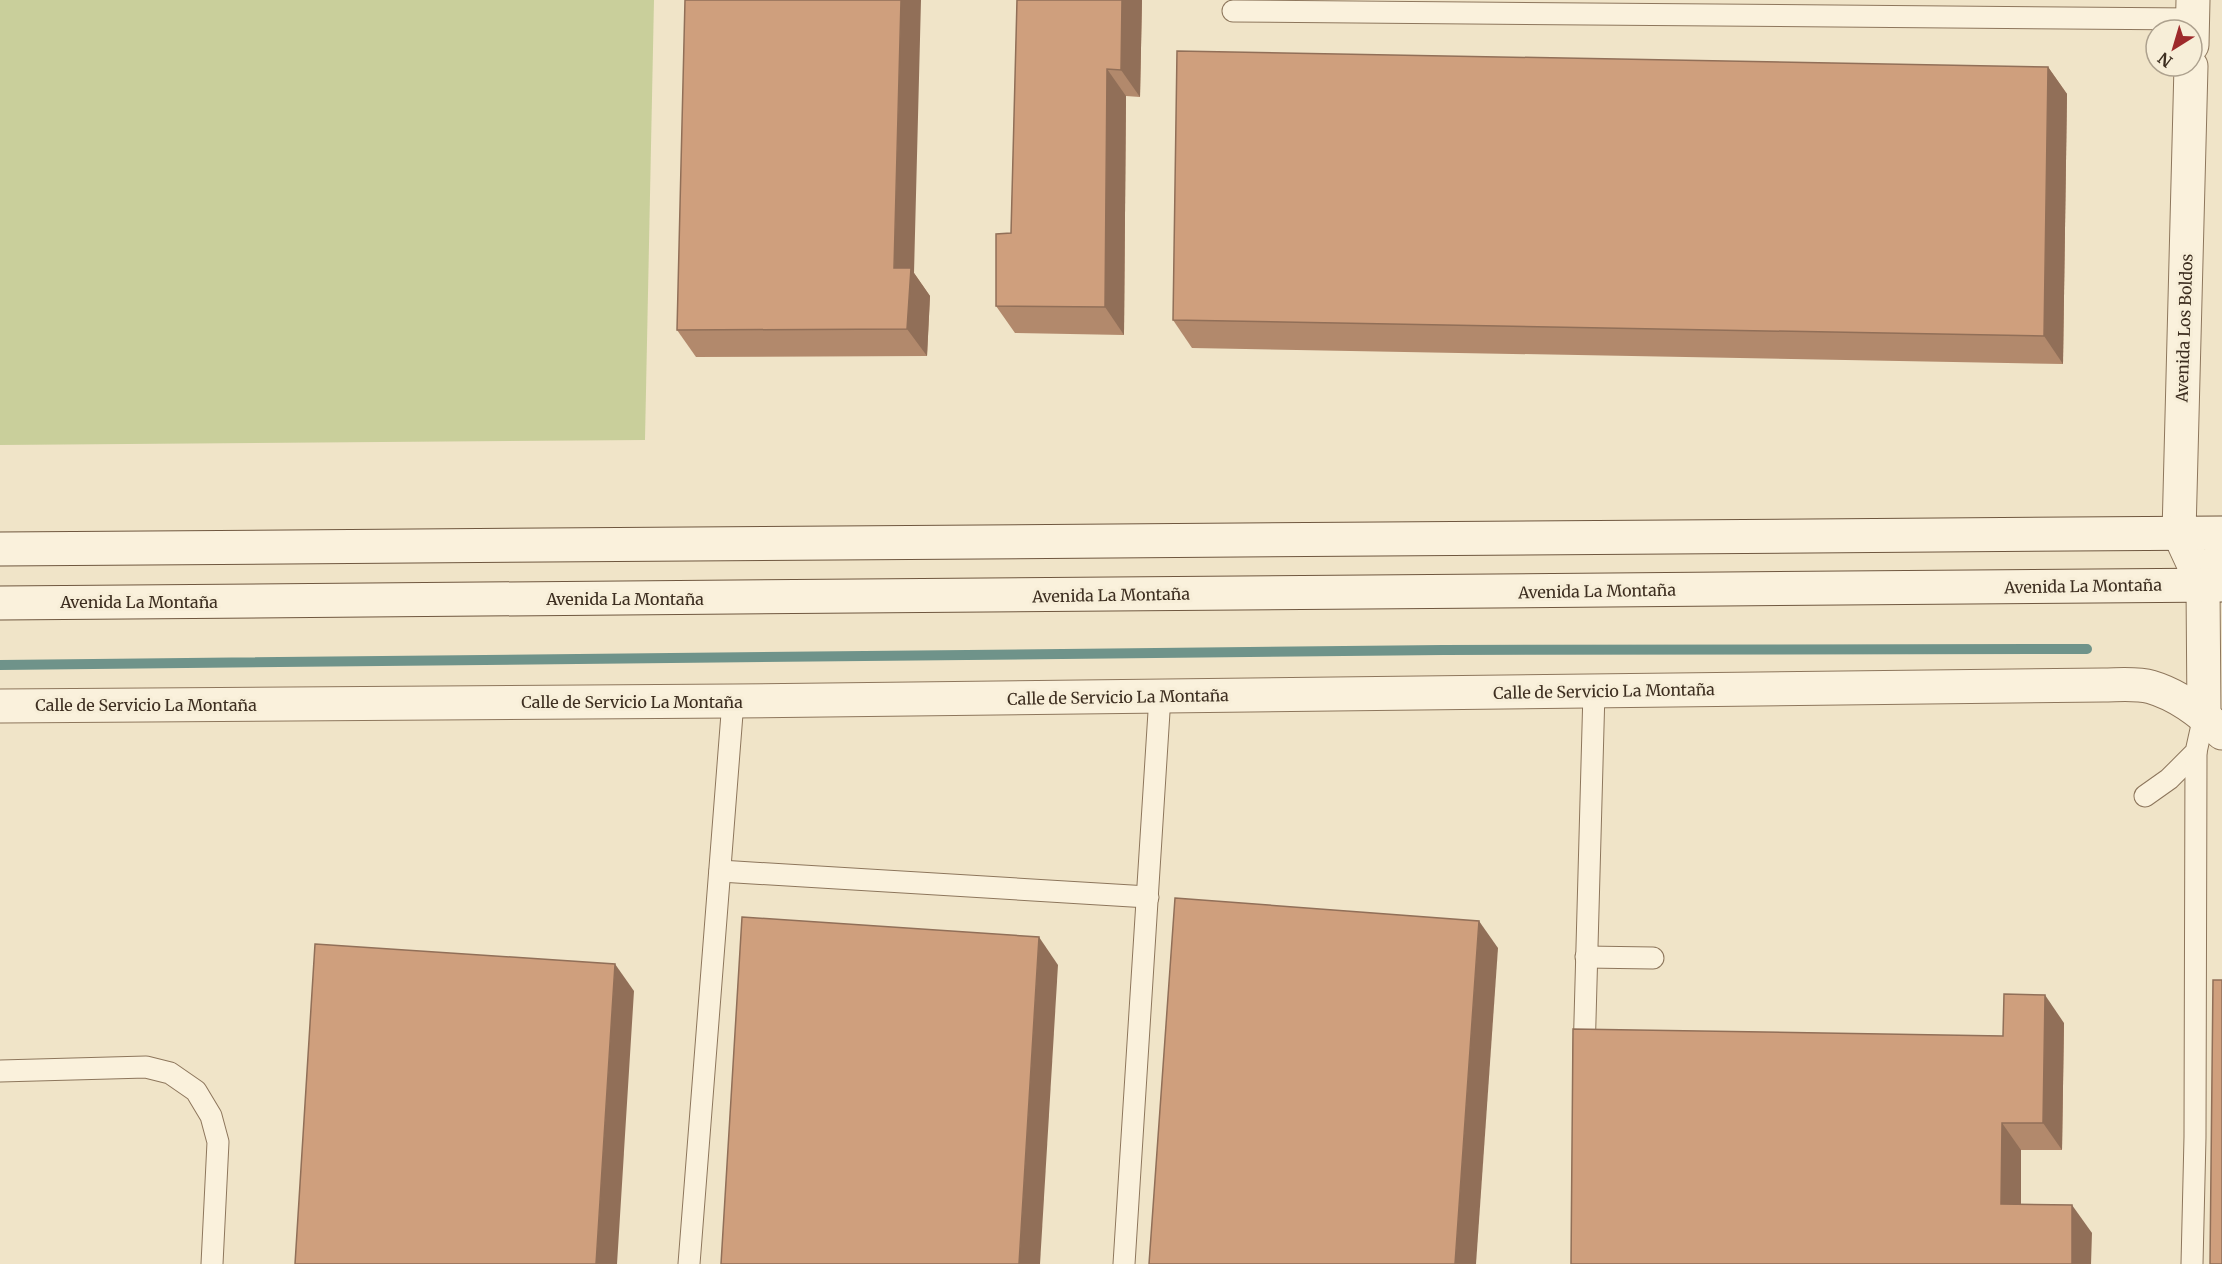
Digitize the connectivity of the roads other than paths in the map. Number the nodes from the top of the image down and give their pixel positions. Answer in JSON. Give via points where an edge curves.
{"nodes":[{"id":1,"x":1233,"y":11,"type":"dead end"},
{"id":2,"x":2144,"y":20,"type":"edge"},
{"id":3,"x":2192,"y":78,"type":"edge"},
{"id":4,"x":2179,"y":533,"type":"junction"},
{"id":5,"x":2222,"y":533,"type":"edge"},
{"id":6,"x":0,"y":549,"type":"edge"},
{"id":7,"x":2222,"y":553,"type":"edge"},
{"id":8,"x":2213,"y":585,"type":"edge"},
{"id":9,"x":0,"y":603,"type":"edge"},
{"id":10,"x":1594,"y":691,"type":"junction"},
{"id":11,"x":1160,"y":696,"type":"junction"},
{"id":12,"x":733,"y":701,"type":"junction"},
{"id":13,"x":0,"y":706,"type":"edge"},
{"id":14,"x":2208,"y":733,"type":"edge"},
{"id":15,"x":2145,"y":796,"type":"dead end"},
{"id":16,"x":720,"y":871,"type":"junction"},
{"id":17,"x":1148,"y":897,"type":"junction"},
{"id":18,"x":1586,"y":957,"type":"junction"},
{"id":19,"x":1653,"y":958,"type":"dead end"},
{"id":20,"x":0,"y":1071,"type":"edge"},
{"id":21,"x":1583,"y":1075,"type":"edge"},
{"id":22,"x":212,"y":1264,"type":"edge"},
{"id":23,"x":689,"y":1264,"type":"edge"},
{"id":24,"x":1124,"y":1264,"type":"edge"},
{"id":25,"x":2192,"y":1264,"type":"edge"}],
"edges":[{"from":1,"to":2,"type":"lane"},
{"from":3,"to":4,"type":"main road","name":"Avenida Los Boldos"},
{"from":4,"to":5,"type":"main road"},
{"from":4,"to":6,"type":"main road"},
{"from":4,"to":8,"type":"main road","name":"Avenida Los Boldos"},
{"from":7,"to":8,"type":"main road","name":"Avenida Los Boldos"},
{"from":8,"to":9,"type":"main road","name":"Avenida La Montaña"},
{"from":8,"to":14,"type":"main road","name":"Avenida Los Boldos"},
{"from":10,"to":11,"type":"main road","name":"Calle de Servicio La Montaña"},
{"from":10,"to":14,"type":"main road","name":"Calle de Servicio La Montaña","via":[[2149,686],[2177,698]]},
{"from":10,"to":18,"type":"lane"},
{"from":11,"to":12,"type":"main road","name":"Calle de Servicio La Montaña"},
{"from":11,"to":17,"type":"lane"},
{"from":12,"to":13,"type":"main road","name":"Calle de Servicio La Montaña"},
{"from":12,"to":16,"type":"lane"},
{"from":14,"to":15,"type":"lane","via":[[2169,779]]},
{"from":14,"to":25,"type":"lane"},
{"from":16,"to":17,"type":"lane"},
{"from":16,"to":23,"type":"lane"},
{"from":17,"to":24,"type":"lane"},
{"from":18,"to":19,"type":"lane"},
{"from":18,"to":21,"type":"lane"},
{"from":20,"to":22,"type":"lane","via":[[146,1068],[170,1073],[196,1091],[211,1116],[218,1142]]}]}
